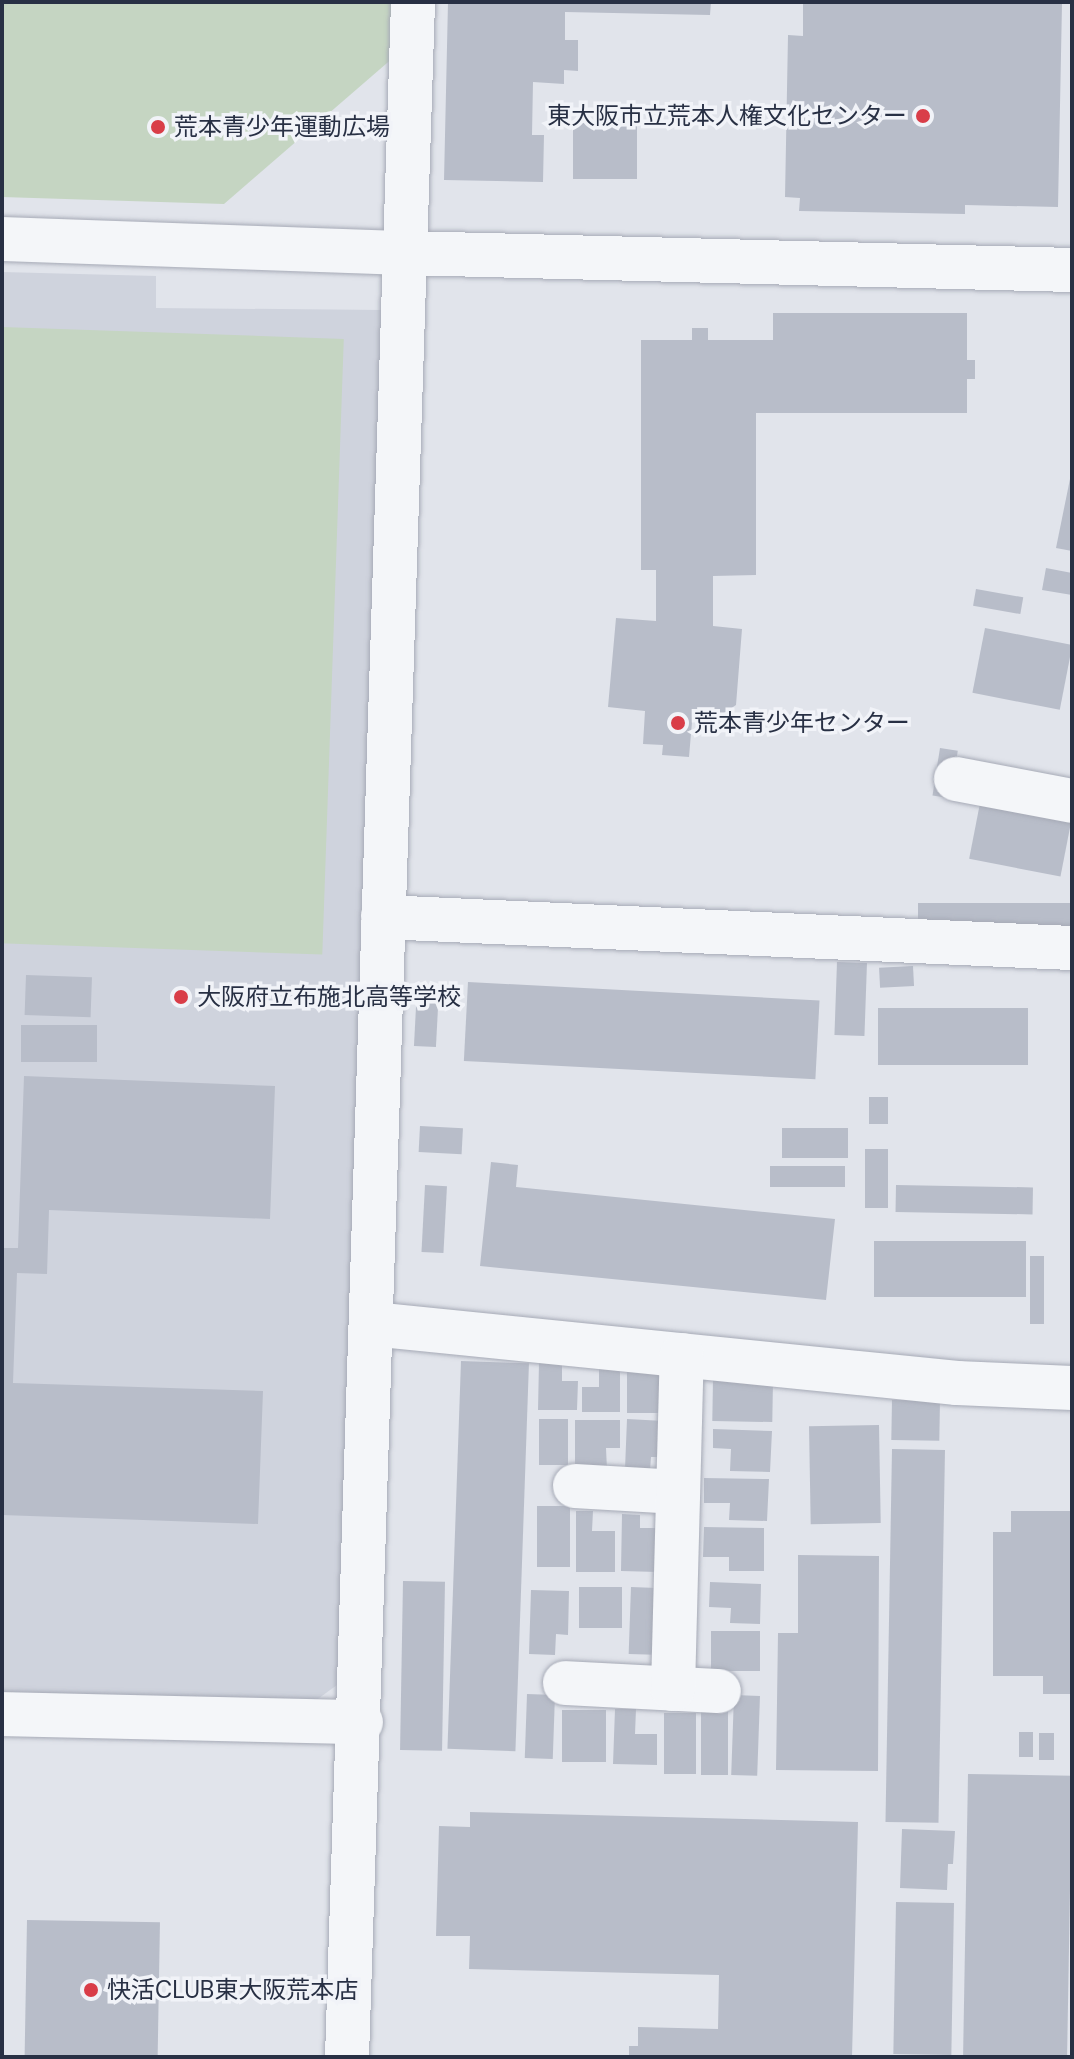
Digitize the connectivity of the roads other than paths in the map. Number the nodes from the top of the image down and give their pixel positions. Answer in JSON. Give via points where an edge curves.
{"nodes":[{"id":1,"x":413,"y":2,"type":"edge"},
{"id":2,"x":2,"y":239,"type":"edge"},
{"id":3,"x":406,"y":253,"type":"junction"},
{"id":4,"x":1072,"y":270,"type":"edge"},
{"id":5,"x":956,"y":779,"type":"dead end"},
{"id":6,"x":1072,"y":801,"type":"edge"},
{"id":7,"x":383,"y":917,"type":"junction"},
{"id":8,"x":1072,"y":948,"type":"edge"},
{"id":9,"x":372,"y":1324,"type":"junction"},
{"id":10,"x":682,"y":1355,"type":"junction"},
{"id":11,"x":1072,"y":1388,"type":"edge"},
{"id":12,"x":575,"y":1486,"type":"dead end"},
{"id":13,"x":678,"y":1492,"type":"junction"},
{"id":14,"x":565,"y":1683,"type":"dead end"},
{"id":15,"x":673,"y":1689,"type":"junction"},
{"id":16,"x":719,"y":1691,"type":"dead end"},
{"id":17,"x":2,"y":1714,"type":"edge"},
{"id":18,"x":361,"y":1722,"type":"junction"},
{"id":19,"x":347,"y":2057,"type":"edge"}],
"edges":[{"from":1,"to":3,"type":"street"},
{"from":2,"to":3,"type":"street"},
{"from":3,"to":4,"type":"street"},
{"from":3,"to":7,"type":"street"},
{"from":5,"to":6,"type":"street"},
{"from":7,"to":8,"type":"street"},
{"from":7,"to":9,"type":"street"},
{"from":9,"to":10,"type":"street"},
{"from":9,"to":18,"type":"street"},
{"from":10,"to":11,"type":"street","via":[[957,1383]]},
{"from":10,"to":13,"type":"street"},
{"from":12,"to":13,"type":"street"},
{"from":13,"to":15,"type":"street"},
{"from":14,"to":15,"type":"street"},
{"from":15,"to":16,"type":"street"},
{"from":17,"to":18,"type":"street"},
{"from":18,"to":19,"type":"street"}]}
